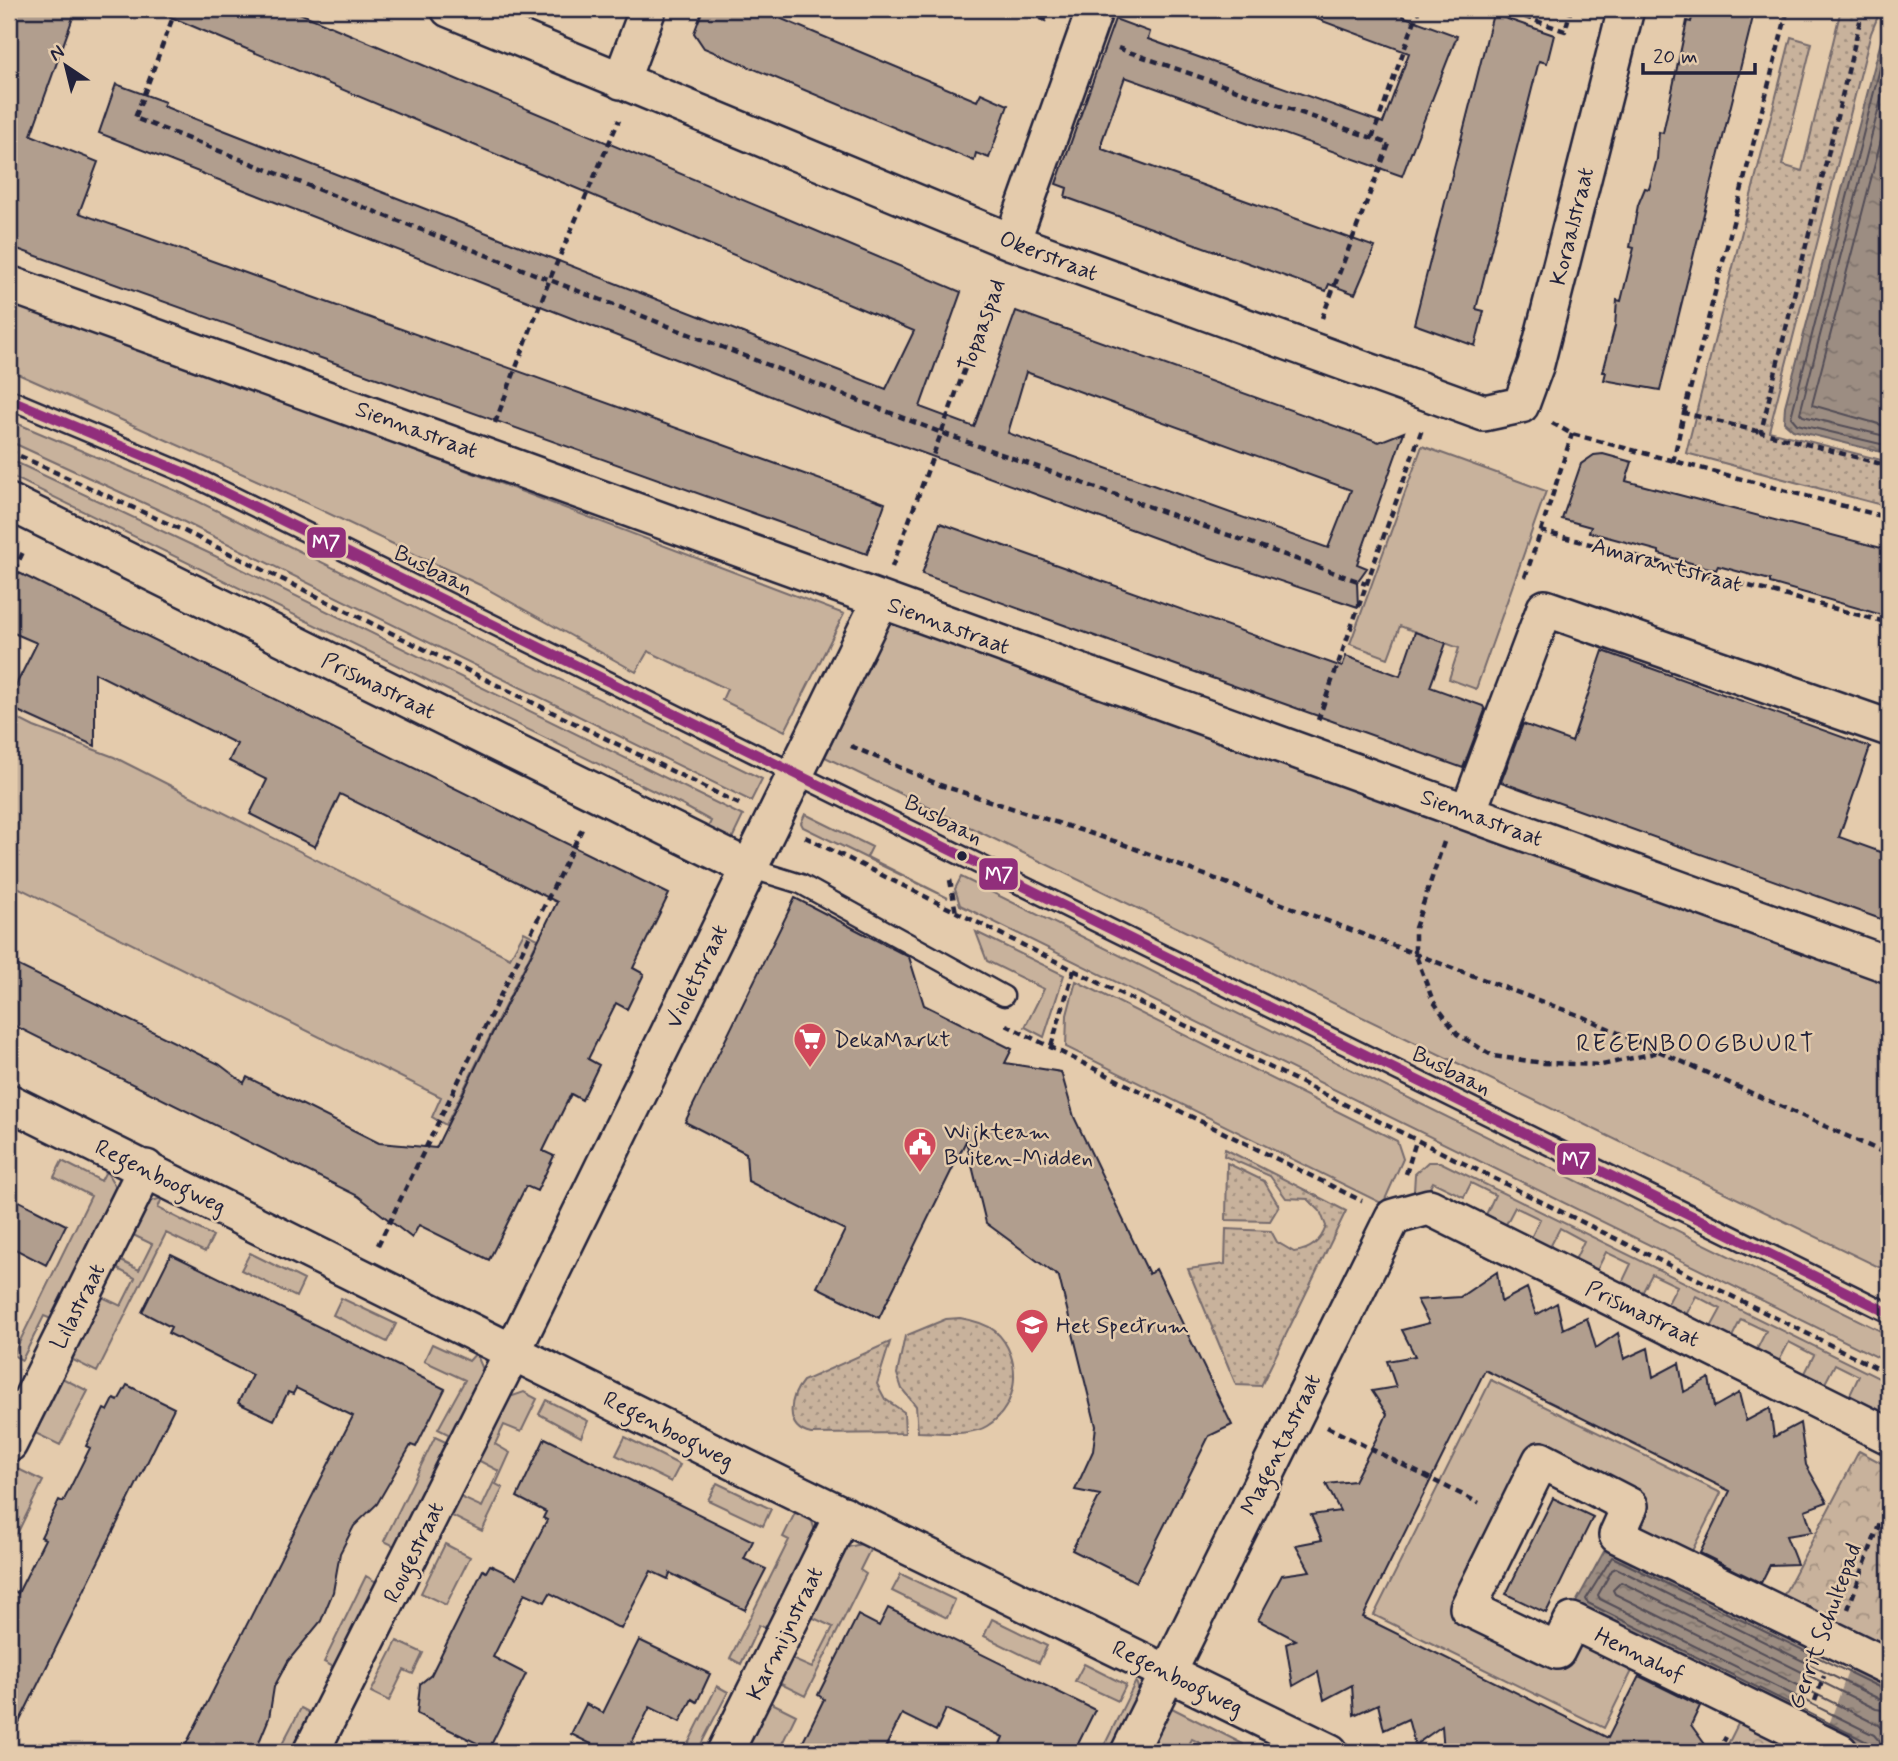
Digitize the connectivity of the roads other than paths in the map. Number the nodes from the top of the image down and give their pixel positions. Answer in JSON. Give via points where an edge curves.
{"nodes":[{"id":1,"x":449,"y":9,"type":"edge"},
{"id":2,"x":648,"y":9,"type":"edge"},
{"id":3,"x":1626,"y":9,"type":"edge"},
{"id":4,"x":1090,"y":23,"type":"edge"},
{"id":5,"x":627,"y":84,"type":"junction"},
{"id":6,"x":1012,"y":242,"type":"junction"},
{"id":7,"x":9,"y":284,"type":"edge"},
{"id":8,"x":9,"y":399,"type":"edge"},
{"id":9,"x":1484,"y":413,"type":"joint"},
{"id":10,"x":9,"y":502,"type":"edge"},
{"id":11,"x":880,"y":601,"type":"junction"},
{"id":12,"x":1889,"y":728,"type":"edge"},
{"id":13,"x":796,"y":772,"type":"junction"},
{"id":14,"x":1468,"y":812,"type":"junction"},
{"id":15,"x":749,"y":868,"type":"junction"},
{"id":16,"x":1889,"y":965,"type":"edge"},
{"id":17,"x":1004,"y":996,"type":"road end"},
{"id":18,"x":9,"y":1102,"type":"edge"},
{"id":19,"x":146,"y":1168,"type":"junction"},
{"id":20,"x":1393,"y":1217,"type":"joint"},
{"id":21,"x":1889,"y":1313,"type":"edge"},
{"id":22,"x":513,"y":1351,"type":"junction"},
{"id":23,"x":1889,"y":1436,"type":"edge"},
{"id":24,"x":9,"y":1444,"type":"edge"},
{"id":25,"x":843,"y":1514,"type":"junction"},
{"id":26,"x":1889,"y":1667,"type":"edge"},
{"id":27,"x":1171,"y":1673,"type":"junction"},
{"id":28,"x":311,"y":1752,"type":"edge"},
{"id":29,"x":725,"y":1752,"type":"edge"},
{"id":30,"x":1129,"y":1752,"type":"edge"},
{"id":31,"x":1330,"y":1752,"type":"edge"},
{"id":32,"x":1840,"y":1752,"type":"edge"}],
"edges":[{"from":1,"to":5,"type":"street","name":"Okerstraat"},
{"from":2,"to":5,"type":"street"},
{"from":3,"to":9,"type":"street","name":"Koraalstraat","via":[[1536,364],[1521,405]]},
{"from":4,"to":6,"type":"street"},
{"from":5,"to":6,"type":"street","name":"Okerstraat"},
{"from":6,"to":9,"type":"street","name":"Okerstraat"},
{"from":7,"to":11,"type":"street","name":"Siennastraat","via":[[484,453]]},
{"from":8,"to":13,"type":"lane","name":"Busbaan","via":[[190,475]]},
{"from":10,"to":15,"type":"street","name":"Prismastraat"},
{"from":11,"to":13,"type":"street","name":"Violetstraat"},
{"from":11,"to":14,"type":"street","name":"Siennastraat"},
{"from":12,"to":14,"type":"street","via":[[1545,608]]},
{"from":13,"to":15,"type":"street","name":"Violetstraat"},
{"from":13,"to":21,"type":"lane","name":"Busbaan"},
{"from":14,"to":16,"type":"street","name":"Siennastraat"},
{"from":15,"to":17,"type":"lane","via":[[802,884]]},
{"from":15,"to":22,"type":"street","name":"Violetstraat"},
{"from":18,"to":19,"type":"street","name":"Regenboogweg"},
{"from":19,"to":22,"type":"street","name":"Regenboogweg"},
{"from":19,"to":24,"type":"street","name":"Lilastraat"},
{"from":20,"to":23,"type":"street","name":"Prismastraat","via":[[1429,1207]]},
{"from":20,"to":27,"type":"street","name":"Magentastraat"},
{"from":22,"to":25,"type":"street","name":"Regenboogweg"},
{"from":22,"to":28,"type":"street","name":"Rougestraat"},
{"from":25,"to":27,"type":"street","name":"Regenboogweg"},
{"from":25,"to":29,"type":"street","name":"Karmijnstraat"},
{"from":26,"to":32,"type":"street","name":"Hennahof","via":[[1834,1646],[1617,1535],[1630,1506],[1541,1460],[1468,1608],[1557,1651],[1572,1621]]},
{"from":27,"to":30,"type":"street","name":"Magentastraat"},
{"from":27,"to":31,"type":"street","name":"Regenboogweg"}]}
